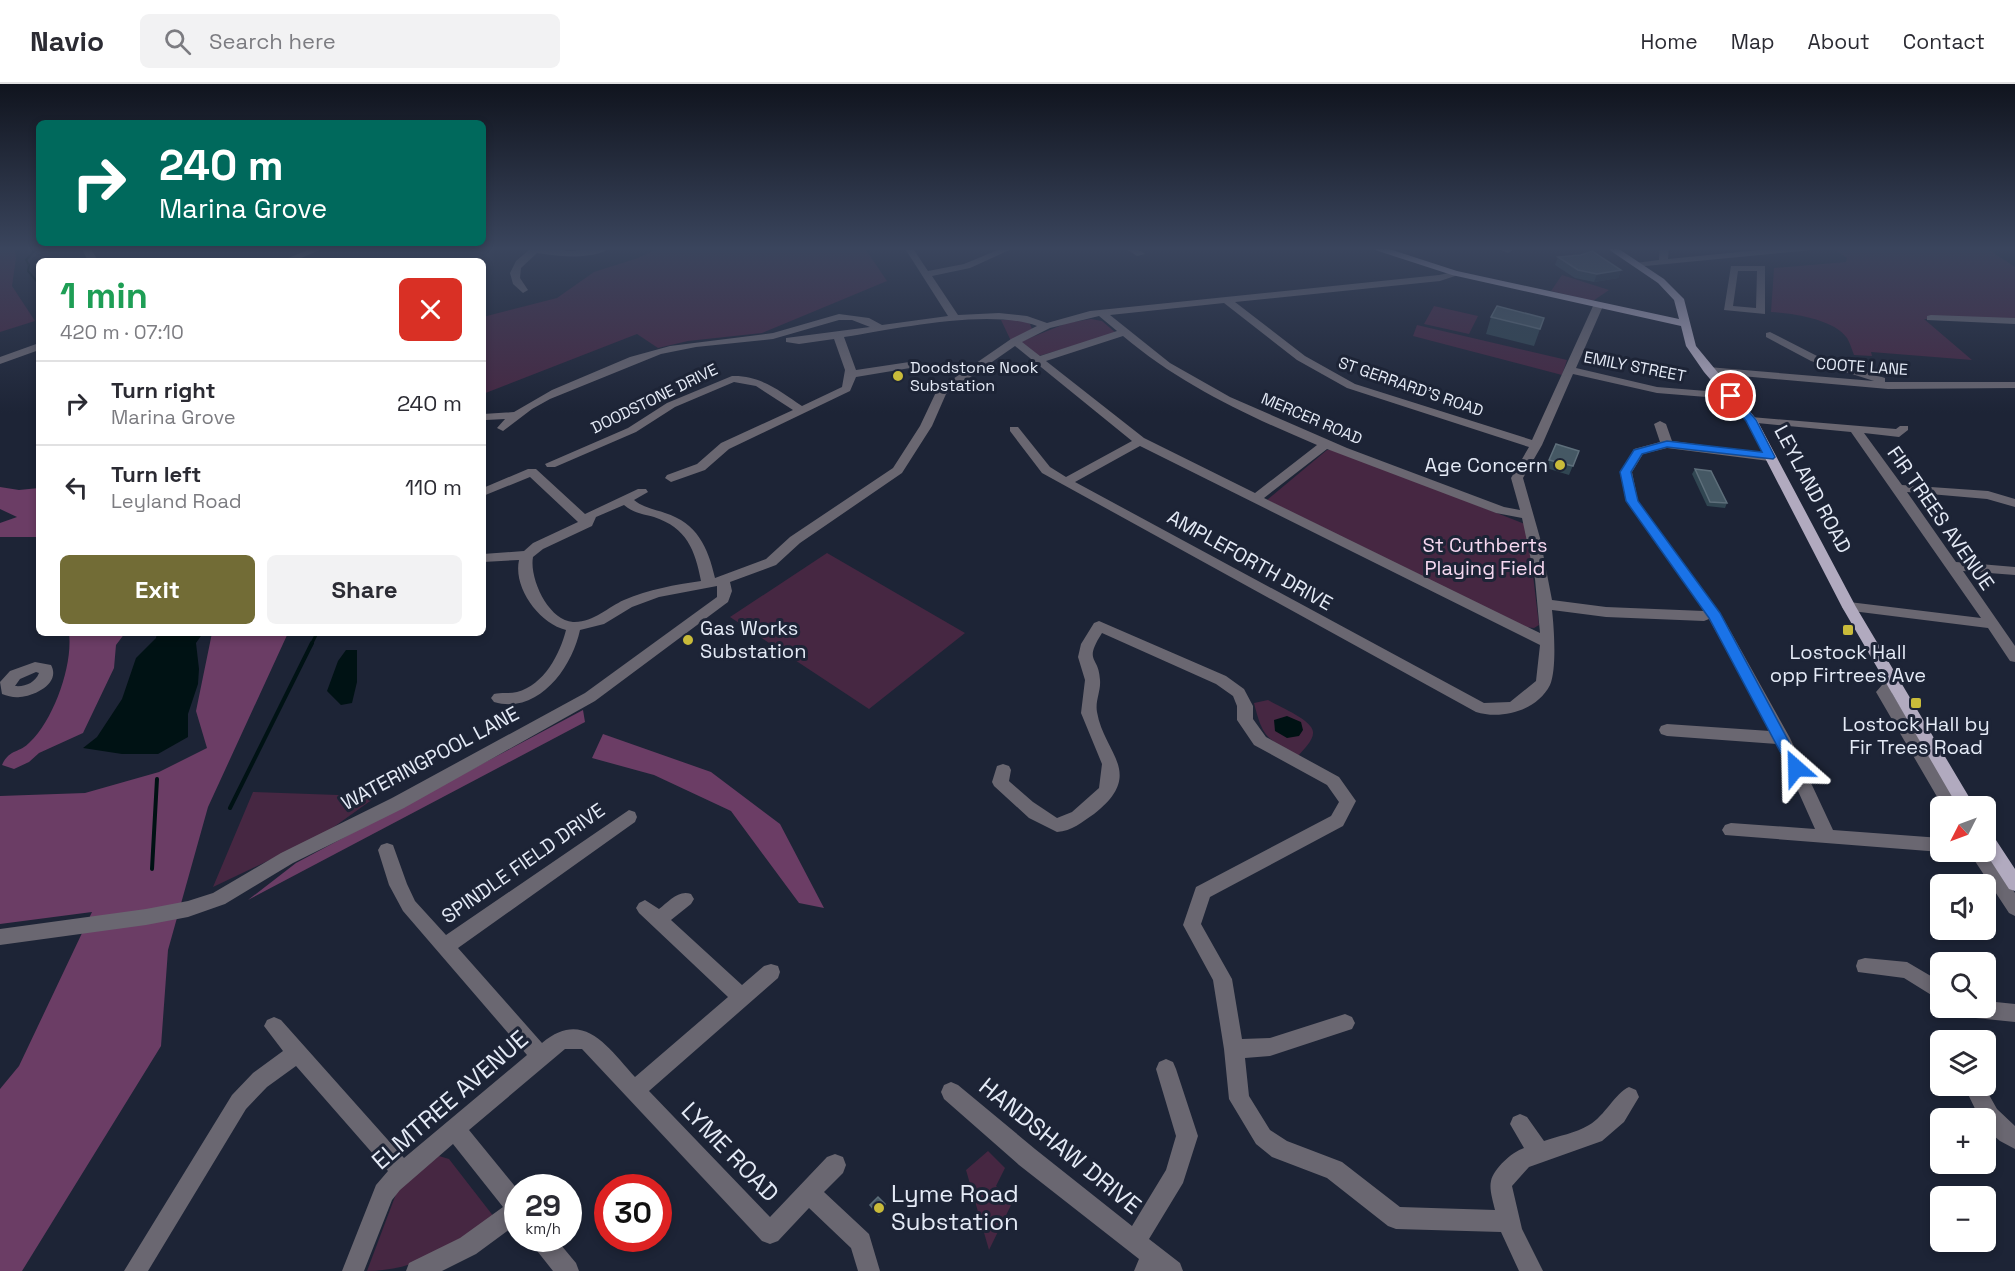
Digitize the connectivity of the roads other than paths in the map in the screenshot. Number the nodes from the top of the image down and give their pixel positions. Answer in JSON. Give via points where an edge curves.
{"nodes":[{"id":1,"x":945,"y":302,"type":"edge"},
{"id":2,"x":1193,"y":302,"type":"edge"},
{"id":3,"x":1229,"y":302,"type":"edge"},
{"id":4,"x":1582,"y":302,"type":"edge"},
{"id":5,"x":1679,"y":302,"type":"edge"},
{"id":6,"x":1729,"y":302,"type":"edge"},
{"id":7,"x":1761,"y":302,"type":"edge"},
{"id":8,"x":1598,"y":306,"type":"junction"},
{"id":9,"x":1728,"y":308,"type":"joint"},
{"id":10,"x":1102,"y":312,"type":"junction"},
{"id":11,"x":1931,"y":318,"type":"dead end"},
{"id":12,"x":955,"y":319,"type":"junction"},
{"id":13,"x":2015,"y":321,"type":"edge"},
{"id":14,"x":1686,"y":324,"type":"junction"},
{"id":15,"x":1046,"y":326,"type":"junction"},
{"id":16,"x":881,"y":328,"type":"junction"},
{"id":17,"x":1125,"y":332,"type":"junction"},
{"id":18,"x":838,"y":336,"type":"junction"},
{"id":19,"x":790,"y":340,"type":"dead end"},
{"id":20,"x":1015,"y":341,"type":"junction"},
{"id":21,"x":1775,"y":341,"type":"dead end"},
{"id":22,"x":36,"y":347,"type":"edge"},
{"id":23,"x":1038,"y":360,"type":"junction"},
{"id":24,"x":0,"y":361,"type":"edge"},
{"id":25,"x":916,"y":364,"type":"dead end"},
{"id":26,"x":1569,"y":370,"type":"junction"},
{"id":27,"x":1708,"y":370,"type":"junction"},
{"id":28,"x":852,"y":374,"type":"junction"},
{"id":29,"x":2015,"y":385,"type":"edge"},
{"id":30,"x":1888,"y":386,"type":"junction"},
{"id":31,"x":1731,"y":396,"type":"junction"},
{"id":32,"x":801,"y":410,"type":"junction"},
{"id":33,"x":514,"y":416,"type":"junction"},
{"id":34,"x":486,"y":417,"type":"dead end"},
{"id":35,"x":1751,"y":420,"type":"junction"},
{"id":36,"x":1660,"y":424,"type":"dead end"},
{"id":37,"x":503,"y":428,"type":"dead end"},
{"id":38,"x":1904,"y":428,"type":"dead end"},
{"id":39,"x":1014,"y":429,"type":"dead end"},
{"id":40,"x":1855,"y":430,"type":"junction"},
{"id":41,"x":1140,"y":441,"type":"junction"},
{"id":42,"x":1327,"y":443,"type":"junction"},
{"id":43,"x":1536,"y":444,"type":"junction"},
{"id":44,"x":1667,"y":444,"type":"junction"},
{"id":45,"x":1769,"y":457,"type":"junction"},
{"id":46,"x":552,"y":464,"type":"dead end"},
{"id":47,"x":671,"y":478,"type":"dead end"},
{"id":48,"x":1066,"y":482,"type":"junction"},
{"id":49,"x":1898,"y":488,"type":"junction"},
{"id":50,"x":486,"y":491,"type":"edge"},
{"id":51,"x":642,"y":492,"type":"dead end"},
{"id":52,"x":626,"y":499,"type":"junction"},
{"id":53,"x":1255,"y":499,"type":"junction"},
{"id":54,"x":2015,"y":503,"type":"edge"},
{"id":55,"x":1528,"y":515,"type":"junction"},
{"id":56,"x":587,"y":523,"type":"junction"},
{"id":57,"x":528,"y":555,"type":"junction"},
{"id":58,"x":486,"y":558,"type":"edge"},
{"id":59,"x":1952,"y":566,"type":"junction"},
{"id":60,"x":2015,"y":571,"type":"edge"},
{"id":61,"x":716,"y":582,"type":"junction"},
{"id":62,"x":1545,"y":604,"type":"junction"},
{"id":63,"x":1849,"y":607,"type":"junction"},
{"id":64,"x":1704,"y":616,"type":"dead end"},
{"id":65,"x":1991,"y":624,"type":"junction"},
{"id":66,"x":574,"y":627,"type":"junction"},
{"id":67,"x":1547,"y":643,"type":"junction"},
{"id":68,"x":2015,"y":657,"type":"edge"},
{"id":69,"x":1893,"y":682,"type":"junction"},
{"id":70,"x":499,"y":698,"type":"dead end"},
{"id":71,"x":1667,"y":730,"type":"dead end"},
{"id":72,"x":1782,"y":738,"type":"junction"},
{"id":73,"x":1003,"y":770,"type":"dead end"},
{"id":74,"x":1945,"y":796,"type":"edge"},
{"id":75,"x":1960,"y":796,"type":"edge"},
{"id":76,"x":629,"y":817,"type":"dead end"},
{"id":77,"x":1731,"y":830,"type":"dead end"},
{"id":78,"x":1827,"y":837,"type":"junction"},
{"id":79,"x":1930,"y":844,"type":"edge"},
{"id":80,"x":387,"y":850,"type":"dead end"},
{"id":81,"x":1996,"y":860,"type":"edge"},
{"id":82,"x":1993,"y":862,"type":"edge"},
{"id":83,"x":2015,"y":884,"type":"edge"},
{"id":84,"x":685,"y":899,"type":"dead end"},
{"id":85,"x":2015,"y":908,"type":"edge"},
{"id":86,"x":0,"y":937,"type":"edge"},
{"id":87,"x":444,"y":947,"type":"junction"},
{"id":88,"x":1865,"y":966,"type":"dead end"},
{"id":89,"x":771,"y":972,"type":"dead end"},
{"id":90,"x":1930,"y":985,"type":"edge"},
{"id":91,"x":742,"y":997,"type":"junction"},
{"id":92,"x":1996,"y":1011,"type":"edge"},
{"id":93,"x":2015,"y":1013,"type":"edge"},
{"id":94,"x":1345,"y":1023,"type":"dead end"},
{"id":95,"x":274,"y":1026,"type":"dead end"},
{"id":96,"x":1234,"y":1049,"type":"junction"},
{"id":97,"x":297,"y":1053,"type":"junction"},
{"id":98,"x":541,"y":1056,"type":"junction"},
{"id":99,"x":1166,"y":1069,"type":"dead end"},
{"id":100,"x":618,"y":1073,"type":"joint"},
{"id":101,"x":634,"y":1091,"type":"junction"},
{"id":102,"x":951,"y":1092,"type":"dead end"},
{"id":103,"x":1979,"y":1096,"type":"edge"},
{"id":104,"x":1629,"y":1097,"type":"dead end"},
{"id":105,"x":1520,"y":1124,"type":"dead end"},
{"id":106,"x":454,"y":1128,"type":"junction"},
{"id":107,"x":2015,"y":1138,"type":"edge"},
{"id":108,"x":1540,"y":1153,"type":"junction"},
{"id":109,"x":835,"y":1165,"type":"dead end"},
{"id":110,"x":402,"y":1171,"type":"junction"},
{"id":111,"x":504,"y":1191,"type":"edge"},
{"id":112,"x":809,"y":1193,"type":"junction"},
{"id":113,"x":504,"y":1219,"type":"edge"},
{"id":114,"x":1507,"y":1221,"type":"junction"},
{"id":115,"x":1135,"y":1242,"type":"junction"},
{"id":116,"x":552,"y":1252,"type":"edge"},
{"id":117,"x":1157,"y":1266,"type":"edge"},
{"id":118,"x":135,"y":1271,"type":"edge"},
{"id":119,"x":353,"y":1271,"type":"edge"},
{"id":120,"x":417,"y":1271,"type":"edge"},
{"id":121,"x":567,"y":1271,"type":"edge"},
{"id":122,"x":868,"y":1271,"type":"edge"},
{"id":123,"x":1532,"y":1271,"type":"edge"}],
"edges":[{"from":1,"to":12,"type":"street"},
{"from":2,"to":10,"type":"street"},
{"from":3,"to":43,"type":"street","name":"ST GERRARD'S ROAD","via":[[1301,358],[1343,382]]},
{"from":4,"to":8,"type":"main road"},
{"from":5,"to":14,"type":"main road","name":"LEYLAND ROAD"},
{"from":6,"to":9,"type":"street"},
{"from":7,"to":9,"type":"street","via":[[1761,312]]},
{"from":8,"to":14,"type":"main road"},
{"from":8,"to":26,"type":"street"},
{"from":10,"to":15,"type":"street"},
{"from":10,"to":17,"type":"street","name":"MERCER ROAD"},
{"from":11,"to":13,"type":"street"},
{"from":12,"to":15,"type":"street","via":[[1028,318]]},
{"from":12,"to":16,"type":"street"},
{"from":14,"to":27,"type":"main road","name":"LEYLAND ROAD","via":[[1691,346]]},
{"from":15,"to":20,"type":"street"},
{"from":16,"to":18,"type":"street"},
{"from":16,"to":33,"type":"street","via":[[864,318],[843,315],[774,336],[668,349],[565,388]]},
{"from":17,"to":23,"type":"street"},
{"from":17,"to":42,"type":"street","name":"MERCER ROAD","via":[[1187,379]]},
{"from":18,"to":19,"type":"street"},
{"from":18,"to":28,"type":"street"},
{"from":20,"to":23,"type":"street"},
{"from":20,"to":61,"type":"street","via":[[941,392],[926,426],[897,470],[795,540],[771,562]]},
{"from":21,"to":30,"type":"street"},
{"from":22,"to":24,"type":"street"},
{"from":23,"to":41,"type":"street"},
{"from":25,"to":28,"type":"street"},
{"from":26,"to":31,"type":"street","name":"EMILY STREET","via":[[1658,390]]},
{"from":26,"to":43,"type":"street"},
{"from":27,"to":30,"type":"street","name":"COOTE LANE","via":[[1751,370]]},
{"from":27,"to":31,"type":"main road","name":"LEYLAND ROAD"},
{"from":28,"to":32,"type":"street","via":[[846,389]]},
{"from":29,"to":30,"type":"street","name":"COOTE LANE"},
{"from":31,"to":35,"type":"main road","name":"LEYLAND ROAD"},
{"from":32,"to":46,"type":"street","name":"DOODSTONE DRIVE","via":[[754,381],[732,379],[671,405],[632,430]]},
{"from":32,"to":47,"type":"street","via":[[725,446],[701,467]]},
{"from":33,"to":34,"type":"street"},
{"from":33,"to":37,"type":"street"},
{"from":35,"to":40,"type":"street"},
{"from":35,"to":45,"type":"main road","name":"LEYLAND ROAD"},
{"from":36,"to":44,"type":"street"},
{"from":38,"to":40,"type":"street","via":[[1899,433]]},
{"from":39,"to":48,"type":"street","name":"AMPLEFORTH DRIVE","via":[[1046,470]]},
{"from":40,"to":49,"type":"street","name":"FIR TREES AVENUE"},
{"from":41,"to":48,"type":"street"},
{"from":41,"to":53,"type":"street"},
{"from":42,"to":53,"type":"street"},
{"from":42,"to":55,"type":"street","name":"MERCER ROAD","via":[[1501,510]]},
{"from":43,"to":55,"type":"street","via":[[1517,478]]},
{"from":44,"to":45,"type":"street"},
{"from":44,"to":72,"type":"street","via":[[1638,452],[1626,472],[1632,501],[1715,616]]},
{"from":45,"to":63,"type":"main road","name":"LEYLAND ROAD"},
{"from":48,"to":67,"type":"street","name":"AMPLEFORTH DRIVE","via":[[1481,708],[1510,710],[1537,690],[1543,683]]},
{"from":49,"to":54,"type":"street","via":[[1988,495]]},
{"from":49,"to":59,"type":"street","name":"FIR TREES AVENUE"},
{"from":50,"to":56,"type":"street","via":[[532,472]]},
{"from":51,"to":52,"type":"street"},
{"from":52,"to":56,"type":"street","via":[[591,515]]},
{"from":52,"to":61,"type":"street","via":[[641,511],[684,526],[695,536]]},
{"from":53,"to":67,"type":"street"},
{"from":55,"to":62,"type":"street"},
{"from":56,"to":57,"type":"street","via":[[538,546]]},
{"from":57,"to":58,"type":"street"},
{"from":57,"to":66,"type":"street","via":[[527,581],[534,598],[558,623]]},
{"from":59,"to":60,"type":"street"},
{"from":59,"to":65,"type":"street","name":"FIR TREES AVENUE"},
{"from":61,"to":66,"type":"street","via":[[657,593],[627,604],[599,621]]},
{"from":61,"to":86,"type":"street","name":"WATERINGPOOL LANE","via":[[725,591],[723,599],[590,697],[398,803],[287,858],[219,899],[188,909]]},
{"from":62,"to":64,"type":"street","via":[[1606,612]]},
{"from":62,"to":67,"type":"street"},
{"from":63,"to":65,"type":"street"},
{"from":63,"to":69,"type":"main road","name":"LEYLAND ROAD"},
{"from":65,"to":68,"type":"street","name":"FIR TREES AVENUE"},
{"from":66,"to":70,"type":"street","via":[[573,638],[553,672],[529,701]]},
{"from":69,"to":74,"type":"street","via":[[1884,692]]},
{"from":69,"to":75,"type":"main road","name":"LEYLAND ROAD"},
{"from":71,"to":72,"type":"street"},
{"from":72,"to":78,"type":"street"},
{"from":73,"to":96,"type":"street","via":[[1000,782],[1011,796],[1044,821],[1059,825],[1070,821],[1103,798],[1111,779],[1110,769],[1088,707],[1093,676],[1084,661],[1086,647],[1099,626],[1221,680],[1239,693],[1245,706],[1245,720],[1260,741],[1333,781],[1348,801],[1337,821],[1202,892],[1192,925],[1222,979]]},
{"from":76,"to":87,"type":"street","name":"SPINDLE FIELD DRIVE"},
{"from":77,"to":78,"type":"street"},
{"from":78,"to":79,"type":"street"},
{"from":80,"to":87,"type":"street","via":[[403,897]]},
{"from":81,"to":83,"type":"main road"},
{"from":82,"to":85,"type":"street"},
{"from":84,"to":91,"type":"street","via":[[652,914]]},
{"from":87,"to":98,"type":"street"},
{"from":88,"to":90,"type":"street","via":[[1907,970]]},
{"from":89,"to":91,"type":"street"},
{"from":91,"to":101,"type":"street"},
{"from":92,"to":93,"type":"street"},
{"from":94,"to":96,"type":"street","via":[[1270,1047]]},
{"from":95,"to":97,"type":"street"},
{"from":96,"to":114,"type":"street","via":[[1239,1099],[1263,1137],[1280,1149],[1334,1170],[1396,1218]]},
{"from":97,"to":110,"type":"street"},
{"from":97,"to":118,"type":"street","via":[[260,1080],[239,1102]]},
{"from":98,"to":100,"type":"street","name":"ELMTREE AVENUE","via":[[558,1042],[579,1038],[589,1042]]},
{"from":98,"to":106,"type":"street","name":"ELMTREE AVENUE"},
{"from":99,"to":115,"type":"street","name":"HANDSHAW DRIVE","via":[[1187,1136],[1175,1174]]},
{"from":100,"to":101,"type":"street","name":"LYME ROAD"},
{"from":101,"to":112,"type":"street","name":"LYME ROAD","via":[[770,1233]]},
{"from":102,"to":115,"type":"street","name":"HANDSHAW DRIVE"},
{"from":103,"to":107,"type":"street","via":[[1989,1118]]},
{"from":104,"to":108,"type":"street","via":[[1617,1115],[1595,1134]]},
{"from":105,"to":108,"type":"street"},
{"from":106,"to":110,"type":"street","name":"ELMTREE AVENUE"},
{"from":106,"to":111,"type":"street"},
{"from":108,"to":114,"type":"street","via":[[1522,1159],[1501,1183]]},
{"from":109,"to":112,"type":"street"},
{"from":110,"to":119,"type":"street","name":"ELMTREE AVENUE","via":[[384,1193]]},
{"from":112,"to":122,"type":"street","name":"LYME ROAD","via":[[861,1242]]},
{"from":113,"to":120,"type":"street","via":[[468,1246]]},
{"from":114,"to":123,"type":"street"},
{"from":115,"to":117,"type":"street","name":"HANDSHAW DRIVE"},
{"from":116,"to":121,"type":"street"}]}
